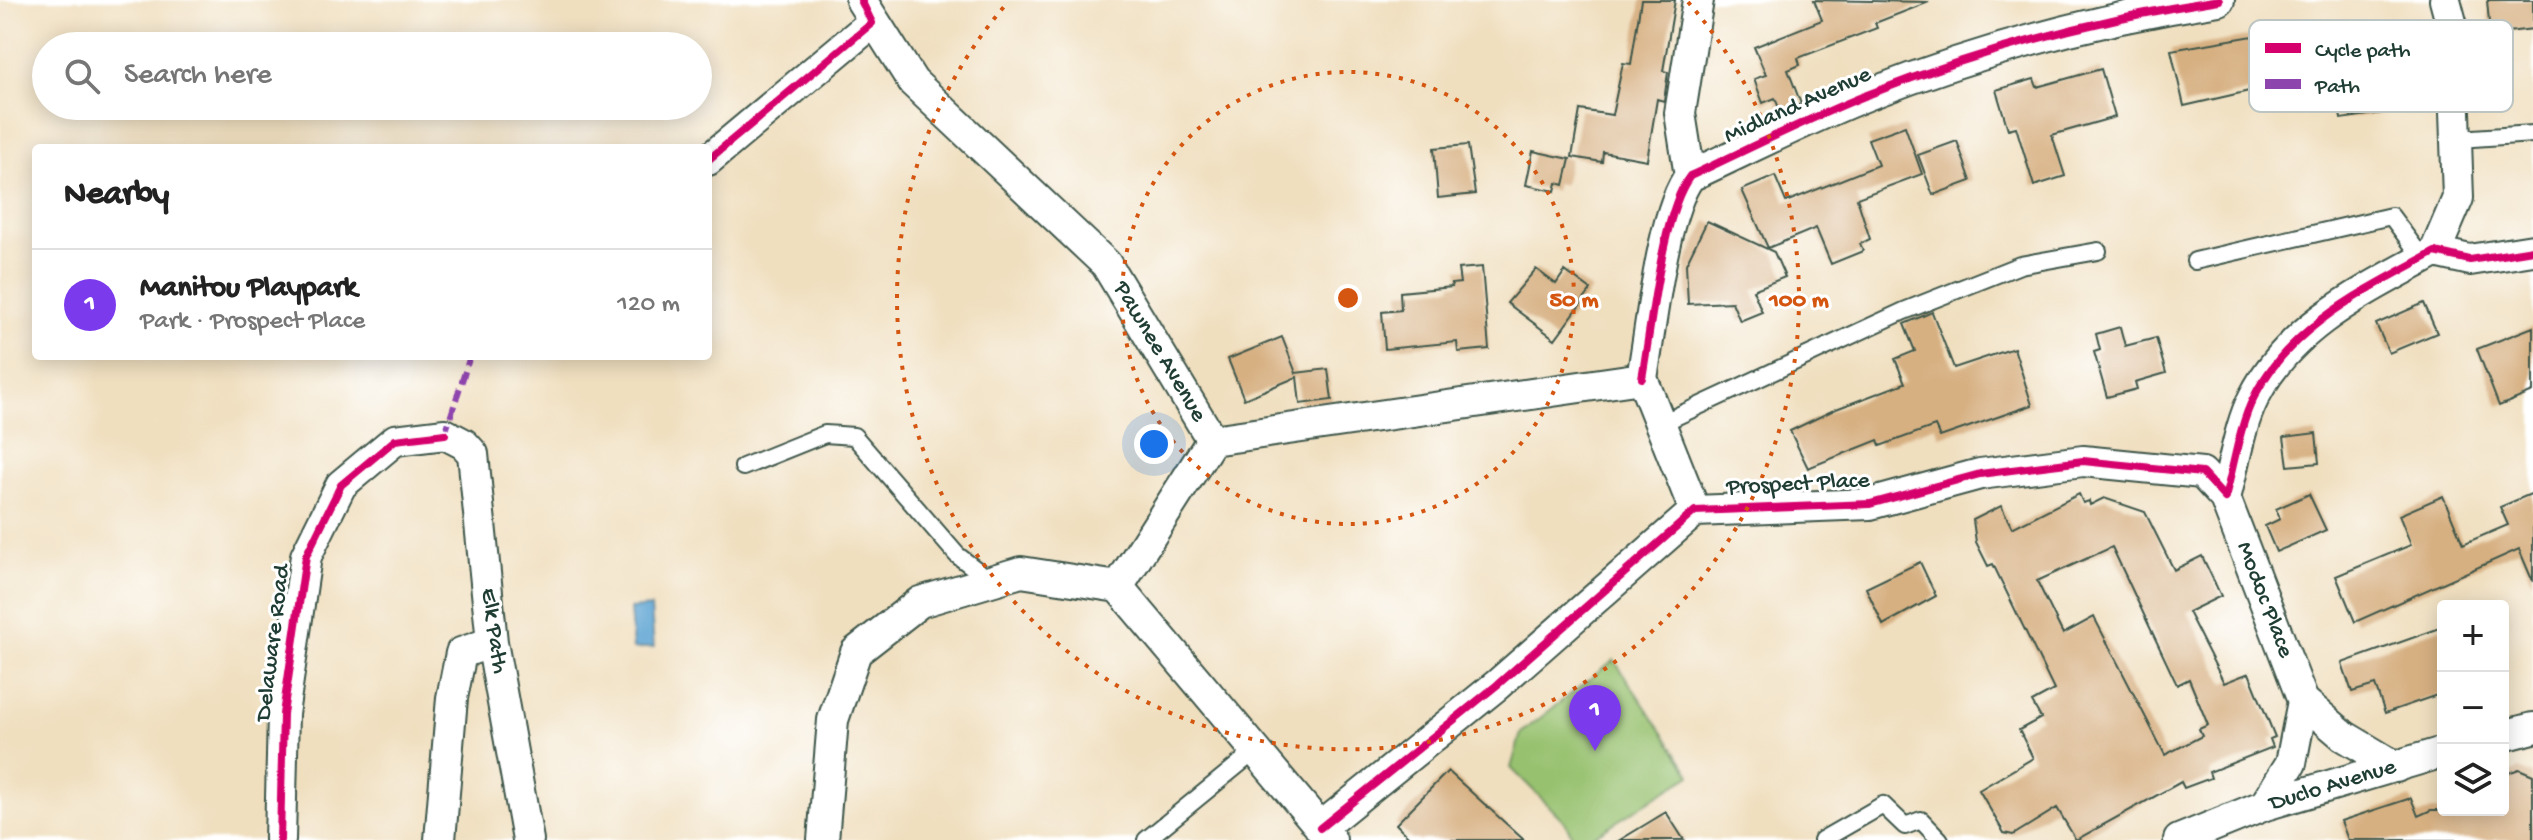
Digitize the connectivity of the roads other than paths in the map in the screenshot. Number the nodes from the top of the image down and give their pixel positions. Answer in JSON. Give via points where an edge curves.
{"nodes":[{"id":1,"x":1698,"y":0,"type":"edge"},
{"id":2,"x":2219,"y":0,"type":"edge"},
{"id":3,"x":2445,"y":0,"type":"edge"},
{"id":4,"x":866,"y":12,"type":"edge"},
{"id":5,"x":2450,"y":20,"type":"edge"},
{"id":6,"x":2457,"y":112,"type":"edge"},
{"id":7,"x":2533,"y":134,"type":"edge"},
{"id":8,"x":2458,"y":139,"type":"junction"},
{"id":9,"x":712,"y":156,"type":"edge"},
{"id":10,"x":1690,"y":176,"type":"junction"},
{"id":11,"x":2533,"y":250,"type":"edge"},
{"id":12,"x":2098,"y":251,"type":"dead end"},
{"id":13,"x":2429,"y":255,"type":"junction"},
{"id":14,"x":2195,"y":261,"type":"dead end"},
{"id":15,"x":1642,"y":378,"type":"junction"},
{"id":16,"x":1660,"y":424,"type":"junction"},
{"id":17,"x":445,"y":434,"type":"joint"},
{"id":18,"x":1212,"y":440,"type":"junction"},
{"id":19,"x":743,"y":467,"type":"dead end"},
{"id":20,"x":2225,"y":498,"type":"junction"},
{"id":21,"x":1695,"y":511,"type":"junction"},
{"id":22,"x":991,"y":581,"type":"junction"},
{"id":23,"x":1118,"y":587,"type":"junction"},
{"id":24,"x":492,"y":642,"type":"junction"},
{"id":25,"x":2303,"y":701,"type":"junction"},
{"id":26,"x":2533,"y":728,"type":"edge"},
{"id":27,"x":2509,"y":734,"type":"edge"},
{"id":28,"x":1255,"y":751,"type":"junction"},
{"id":29,"x":2437,"y":754,"type":"edge"},
{"id":30,"x":2396,"y":767,"type":"junction"},
{"id":31,"x":2265,"y":805,"type":"junction"},
{"id":32,"x":1904,"y":833,"type":"edge"},
{"id":33,"x":1326,"y":834,"type":"edge"},
{"id":34,"x":280,"y":840,"type":"edge"},
{"id":35,"x":440,"y":840,"type":"edge"},
{"id":36,"x":528,"y":840,"type":"edge"},
{"id":37,"x":823,"y":840,"type":"edge"},
{"id":38,"x":1146,"y":840,"type":"edge"},
{"id":39,"x":1822,"y":840,"type":"edge"},
{"id":40,"x":1940,"y":840,"type":"edge"},
{"id":41,"x":2179,"y":840,"type":"edge"}],
"edges":[{"from":1,"to":10,"type":"street","via":[[1680,113]]},
{"from":2,"to":10,"type":"street","name":"Midland Avenue","via":[[2154,10],[1991,52],[1866,95]]},
{"from":3,"to":5,"type":"street"},
{"from":4,"to":9,"type":"street"},
{"from":4,"to":18,"type":"street","name":"Pawnee Avenue","via":[[913,82],[1106,264]]},
{"from":6,"to":8,"type":"street"},
{"from":7,"to":8,"type":"lane"},
{"from":8,"to":13,"type":"street","via":[[2458,198]]},
{"from":10,"to":15,"type":"street","via":[[1670,218]]},
{"from":11,"to":13,"type":"street","via":[[2470,260]]},
{"from":12,"to":16,"type":"lane","via":[[2020,265],[1904,311]]},
{"from":13,"to":14,"type":"lane","via":[[2391,216]]},
{"from":13,"to":20,"type":"street","via":[[2333,310],[2289,347],[2254,398]]},
{"from":15,"to":16,"type":"street"},
{"from":15,"to":18,"type":"street"},
{"from":16,"to":21,"type":"street"},
{"from":17,"to":24,"type":"street","name":"Elk Path","via":[[473,454]]},
{"from":17,"to":34,"type":"street","name":"Delaware Road","via":[[395,440],[341,485],[306,556],[283,714]]},
{"from":18,"to":23,"type":"street","name":"Pawnee Avenue"},
{"from":19,"to":22,"type":"lane","via":[[825,434],[854,436],[957,555]]},
{"from":20,"to":21,"type":"street","name":"Prospect Place","via":[[2202,473],[2083,461],[1980,474],[1870,504]]},
{"from":20,"to":25,"type":"street","name":"Modoc Place"},
{"from":21,"to":33,"type":"street","name":"Prospect Place"},
{"from":22,"to":23,"type":"street","via":[[1021,572]]},
{"from":22,"to":37,"type":"street","via":[[920,602],[856,652],[833,720]]},
{"from":23,"to":28,"type":"street"},
{"from":24,"to":35,"type":"street","via":[[461,653]]},
{"from":24,"to":36,"type":"street","name":"Elk Path"},
{"from":25,"to":30,"type":"street","name":"Modoc Place","via":[[2344,736]]},
{"from":25,"to":31,"type":"street","via":[[2291,763]]},
{"from":26,"to":27,"type":"street"},
{"from":28,"to":33,"type":"street"},
{"from":28,"to":38,"type":"lane"},
{"from":29,"to":30,"type":"street","name":"Duclo Avenue"},
{"from":30,"to":31,"type":"street","name":"Duclo Avenue"},
{"from":31,"to":41,"type":"street","name":"Duclo Avenue"},
{"from":32,"to":39,"type":"lane","via":[[1883,805]]},
{"from":32,"to":40,"type":"lane","via":[[1921,820]]}]}
